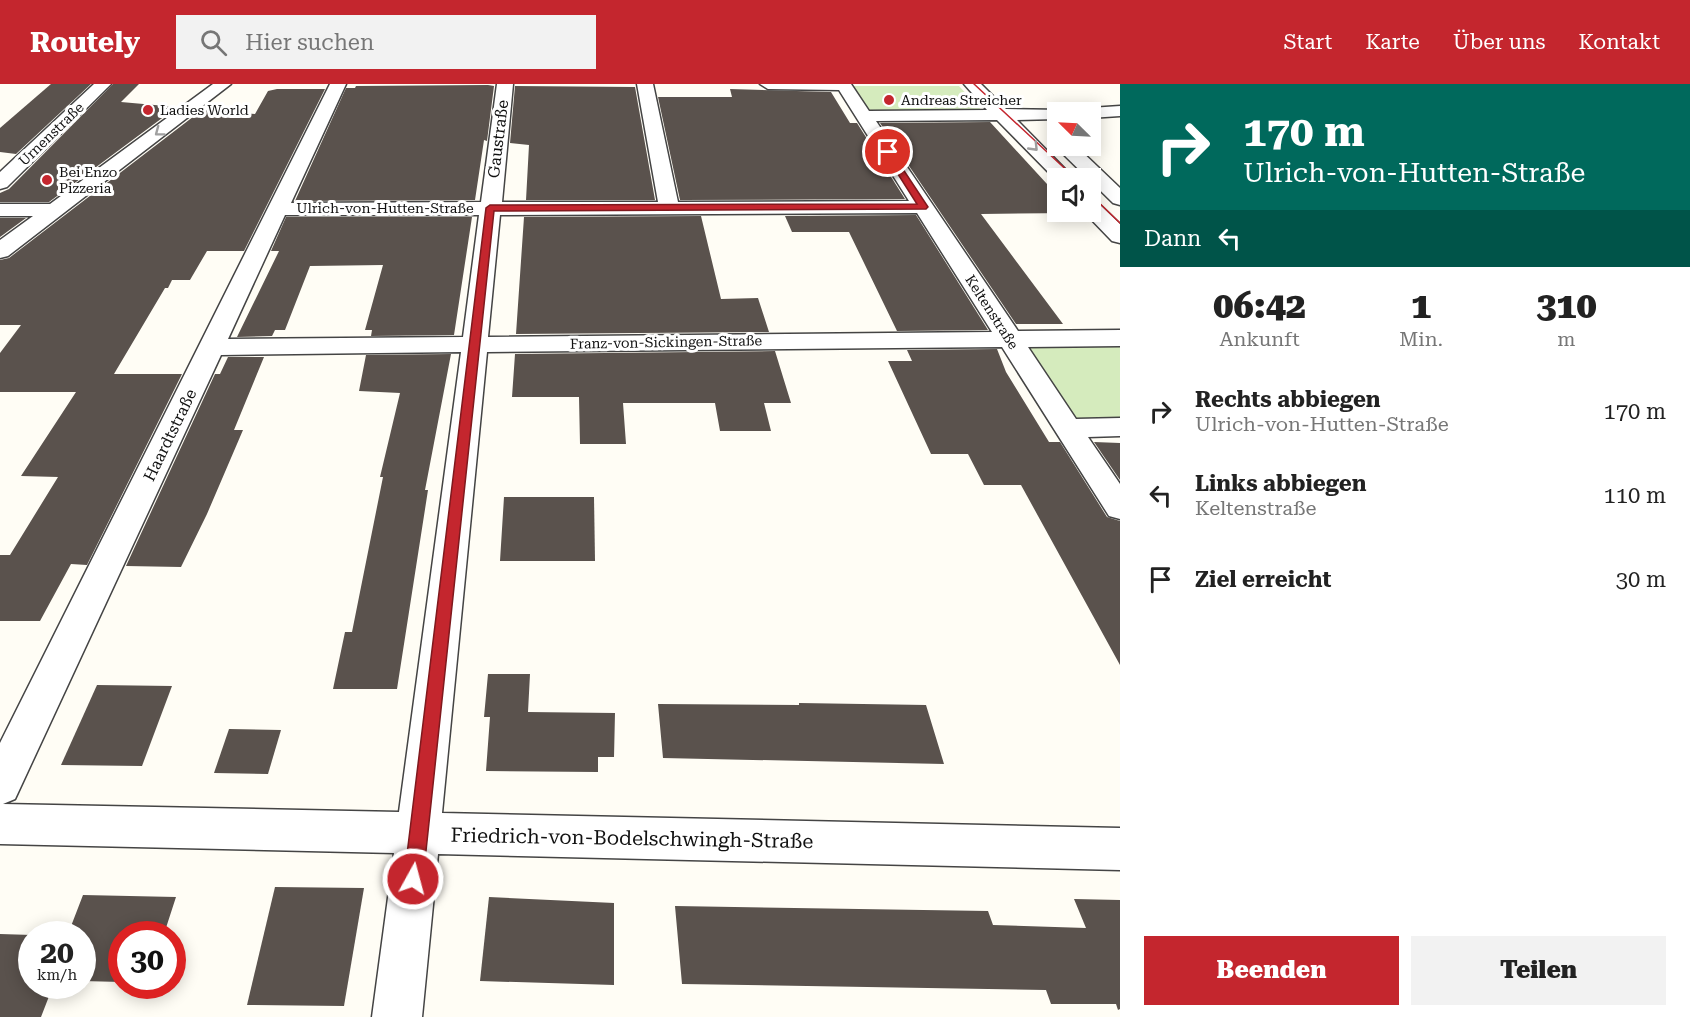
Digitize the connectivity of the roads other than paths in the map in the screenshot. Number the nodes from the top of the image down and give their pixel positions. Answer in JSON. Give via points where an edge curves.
{"nodes":[{"id":1,"x":103,"y":84,"type":"edge"},
{"id":2,"x":223,"y":84,"type":"edge"},
{"id":3,"x":338,"y":84,"type":"edge"},
{"id":4,"x":504,"y":84,"type":"edge"},
{"id":5,"x":645,"y":84,"type":"edge"},
{"id":6,"x":768,"y":84,"type":"edge"},
{"id":7,"x":843,"y":84,"type":"edge"},
{"id":8,"x":972,"y":84,"type":"edge"},
{"id":9,"x":1015,"y":96,"type":"dead end"},
{"id":10,"x":1120,"y":111,"type":"edge"},
{"id":11,"x":1101,"y":112,"type":"edge"},
{"id":12,"x":1047,"y":115,"type":"edge"},
{"id":13,"x":864,"y":116,"type":"junction"},
{"id":14,"x":1003,"y":116,"type":"junction"},
{"id":15,"x":1035,"y":116,"type":"junction"},
{"id":16,"x":1047,"y":127,"type":"edge"},
{"id":17,"x":1076,"y":156,"type":"edge"},
{"id":18,"x":1054,"y":168,"type":"edge"},
{"id":19,"x":0,"y":183,"type":"edge"},
{"id":20,"x":1120,"y":199,"type":"edge"},
{"id":21,"x":923,"y":207,"type":"junction"},
{"id":22,"x":278,"y":208,"type":"junction"},
{"id":23,"x":490,"y":208,"type":"junction"},
{"id":24,"x":669,"y":208,"type":"junction"},
{"id":25,"x":0,"y":210,"type":"edge"},
{"id":26,"x":55,"y":210,"type":"junction"},
{"id":27,"x":1101,"y":217,"type":"edge"},
{"id":28,"x":1120,"y":236,"type":"edge"},
{"id":29,"x":0,"y":251,"type":"edge"},
{"id":30,"x":1120,"y":338,"type":"edge"},
{"id":31,"x":1010,"y":339,"type":"junction"},
{"id":32,"x":475,"y":344,"type":"junction"},
{"id":33,"x":212,"y":346,"type":"junction"},
{"id":34,"x":1120,"y":427,"type":"edge"},
{"id":35,"x":1068,"y":428,"type":"junction"},
{"id":36,"x":1120,"y":508,"type":"edge"},
{"id":37,"x":0,"y":786,"type":"edge"},
{"id":38,"x":0,"y":824,"type":"edge"},
{"id":39,"x":419,"y":834,"type":"junction"},
{"id":40,"x":1120,"y":849,"type":"edge"},
{"id":41,"x":397,"y":1017,"type":"edge"}],
"edges":[{"from":1,"to":19,"type":"street","name":"Urnenstraße"},
{"from":2,"to":26,"type":"street","one_way":true},
{"from":3,"to":22,"type":"street","name":"Haardtstraße"},
{"from":4,"to":23,"type":"street","name":"Gaustraße"},
{"from":5,"to":24,"type":"street"},
{"from":6,"to":7,"type":"street"},
{"from":7,"to":13,"type":"street","name":"Keltenstraße"},
{"from":8,"to":14,"type":"street"},
{"from":9,"to":15,"type":"street"},
{"from":10,"to":11,"type":"street"},
{"from":12,"to":15,"type":"street"},
{"from":13,"to":14,"type":"street"},
{"from":13,"to":21,"type":"street","name":"Keltenstraße"},
{"from":14,"to":15,"type":"street"},
{"from":14,"to":18,"type":"street","one_way":true},
{"from":15,"to":16,"type":"street"},
{"from":17,"to":20,"type":"street"},
{"from":21,"to":24,"type":"street","name":"Ulrich-von-Hutten-Straße"},
{"from":21,"to":31,"type":"street","name":"Keltenstraße"},
{"from":22,"to":23,"type":"street","name":"Ulrich-von-Hutten-Straße"},
{"from":22,"to":33,"type":"street","name":"Haardtstraße"},
{"from":23,"to":24,"type":"street","name":"Ulrich-von-Hutten-Straße"},
{"from":23,"to":32,"type":"street","name":"Gaustraße"},
{"from":25,"to":26,"type":"street"},
{"from":26,"to":29,"type":"street"},
{"from":27,"to":28,"type":"street"},
{"from":30,"to":31,"type":"street","name":"Franz-von-Sickingen-Straße"},
{"from":31,"to":32,"type":"street","name":"Franz-von-Sickingen-Straße"},
{"from":31,"to":35,"type":"street","name":"Keltenstraße"},
{"from":32,"to":33,"type":"street","name":"Franz-von-Sickingen-Straße"},
{"from":32,"to":39,"type":"street","name":"Gaustraße"},
{"from":33,"to":37,"type":"street","name":"Haardtstraße"},
{"from":34,"to":35,"type":"street"},
{"from":35,"to":36,"type":"street","name":"Keltenstraße"},
{"from":38,"to":39,"type":"street","name":"Friedrich-von-Bodelschwingh-Straße"},
{"from":39,"to":40,"type":"street","name":"Friedrich-von-Bodelschwingh-Straße"},
{"from":39,"to":41,"type":"street","name":"Gaustraße"}]}
